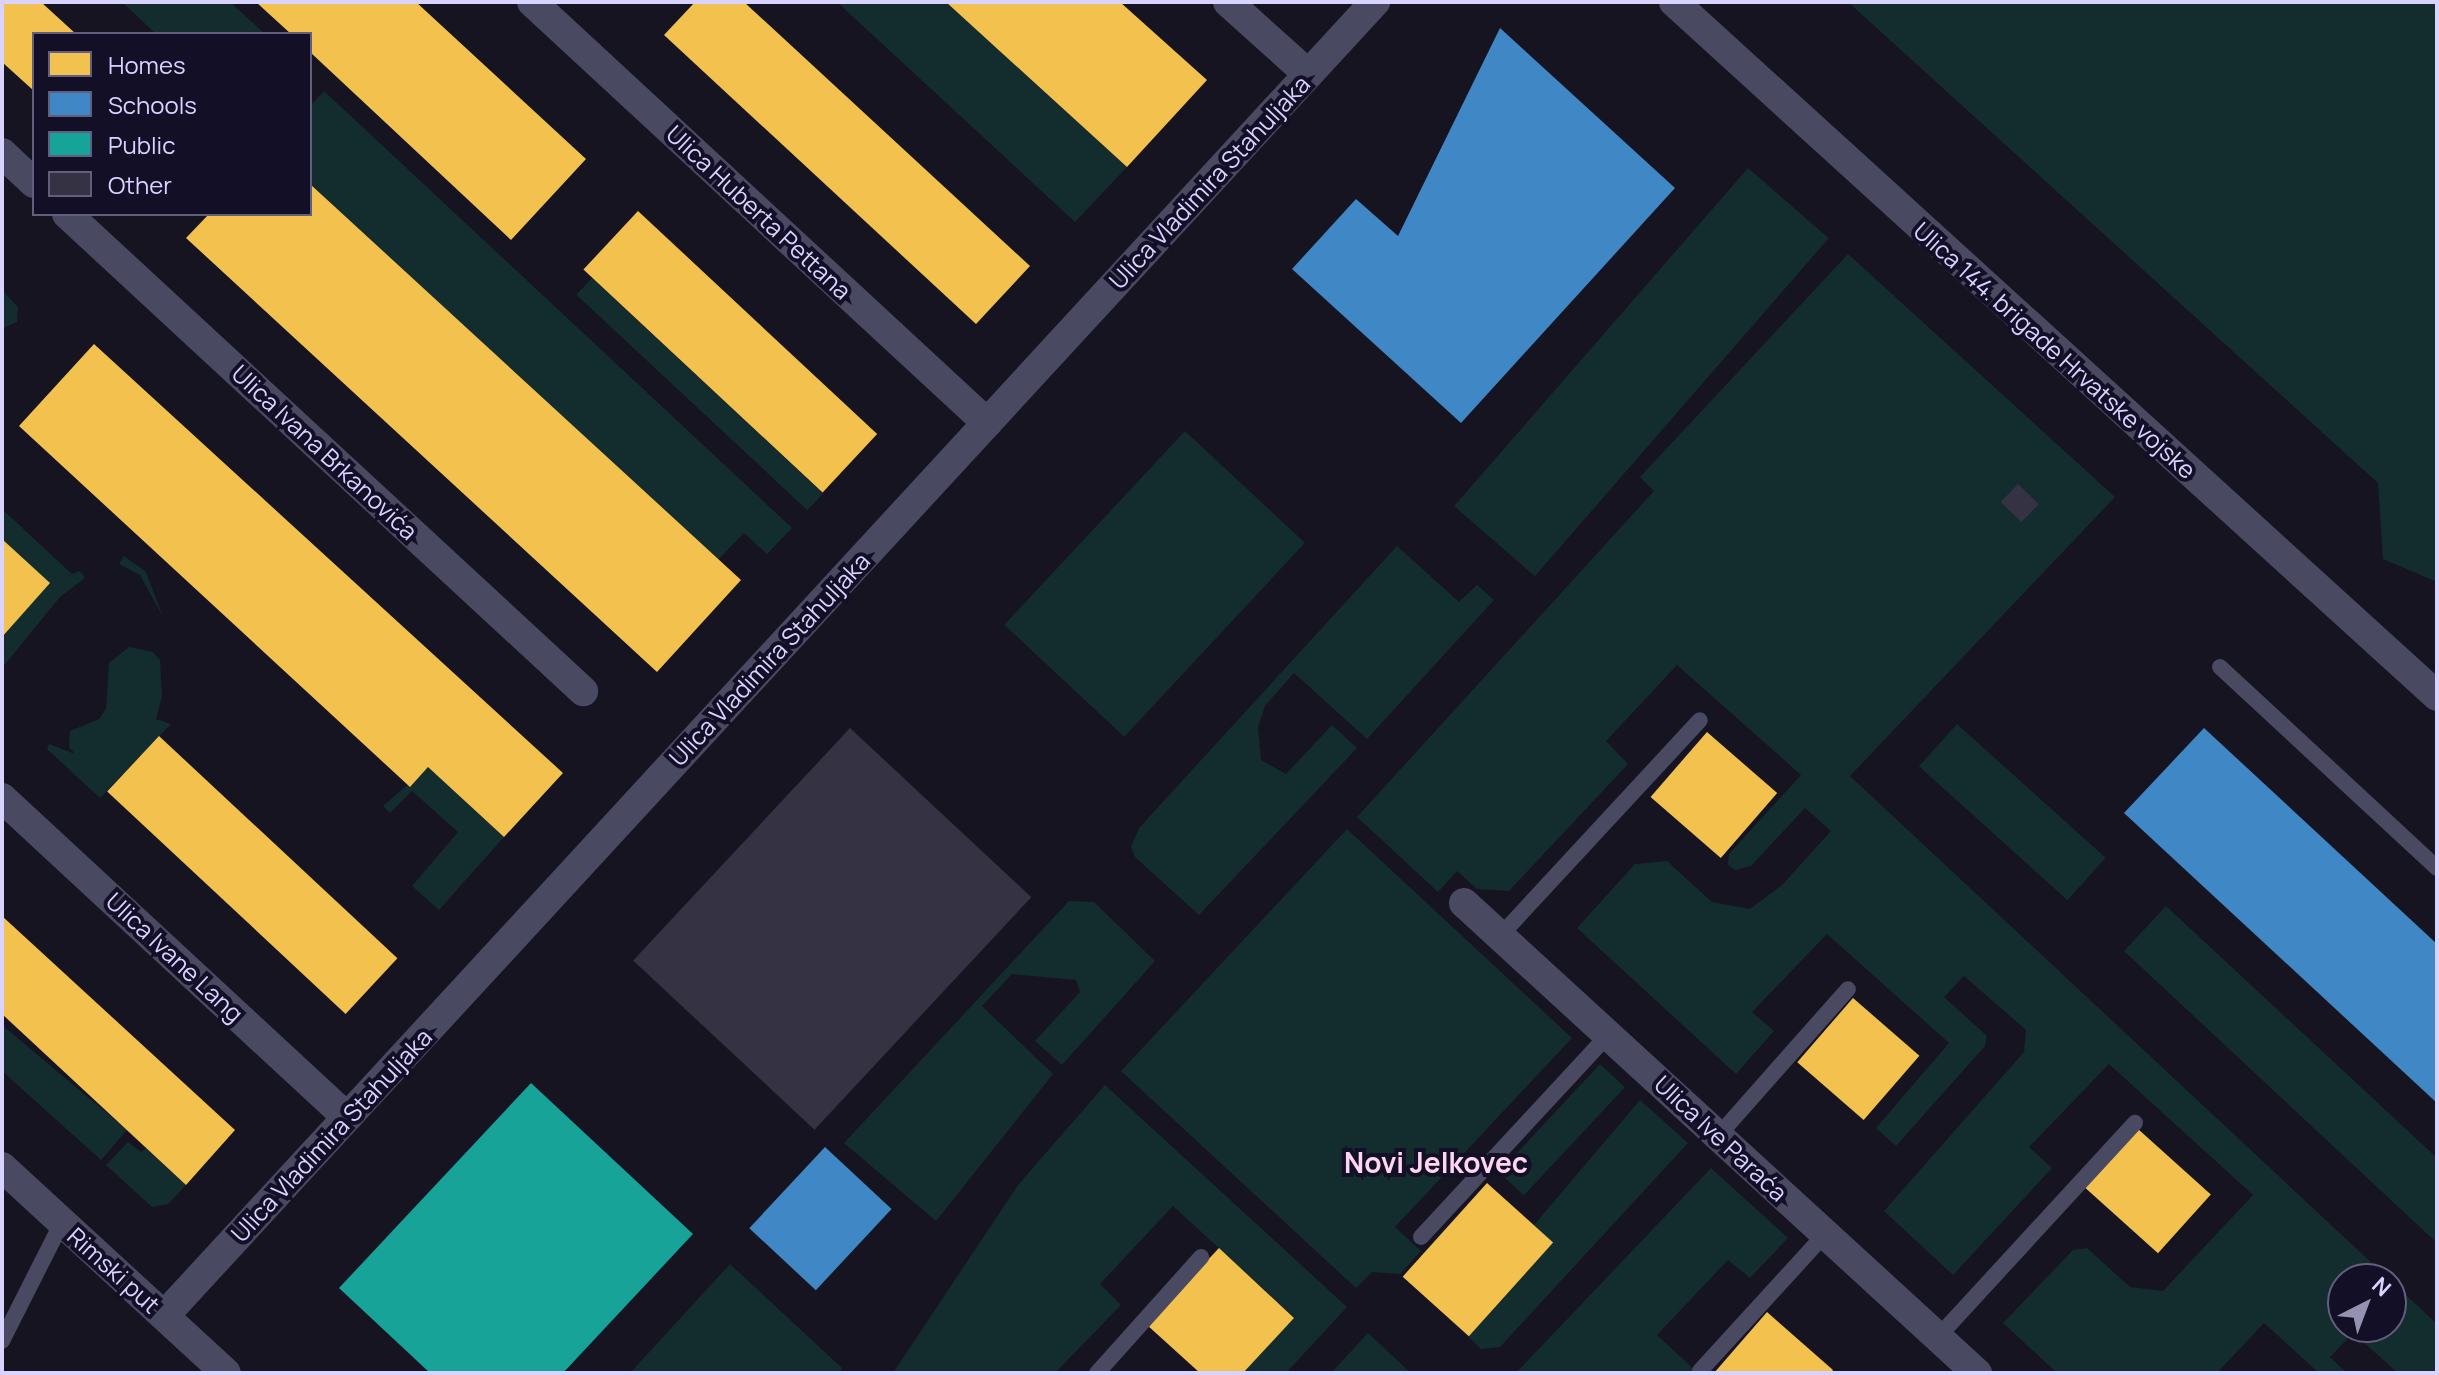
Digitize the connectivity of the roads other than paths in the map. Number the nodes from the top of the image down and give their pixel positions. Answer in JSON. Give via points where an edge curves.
{"nodes":[{"id":1,"x":532,"y":2,"type":"edge"},
{"id":2,"x":1228,"y":2,"type":"edge"},
{"id":3,"x":1375,"y":2,"type":"edge"},
{"id":4,"x":1674,"y":2,"type":"edge"},
{"id":5,"x":1308,"y":74,"type":"junction"},
{"id":6,"x":2,"y":153,"type":"edge"},
{"id":7,"x":32,"y":181,"type":"edge"},
{"id":8,"x":69,"y":216,"type":"edge"},
{"id":9,"x":987,"y":423,"type":"junction"},
{"id":10,"x":2220,"y":667,"type":"dead end"},
{"id":11,"x":583,"y":691,"type":"dead end"},
{"id":12,"x":2437,"y":696,"type":"edge"},
{"id":13,"x":1700,"y":720,"type":"dead end"},
{"id":14,"x":2,"y":798,"type":"edge"},
{"id":15,"x":2437,"y":868,"type":"edge"},
{"id":16,"x":1464,"y":903,"type":"dead end"},
{"id":17,"x":1500,"y":936,"type":"junction"},
{"id":18,"x":1848,"y":989,"type":"dead end"},
{"id":19,"x":1608,"y":1035,"type":"junction"},
{"id":20,"x":347,"y":1117,"type":"junction"},
{"id":21,"x":2135,"y":1123,"type":"dead end"},
{"id":22,"x":1718,"y":1136,"type":"junction"},
{"id":23,"x":2,"y":1167,"type":"edge"},
{"id":24,"x":62,"y":1222,"type":"junction"},
{"id":25,"x":1825,"y":1234,"type":"junction"},
{"id":26,"x":1421,"y":1237,"type":"dead end"},
{"id":27,"x":1201,"y":1257,"type":"dead end"},
{"id":28,"x":165,"y":1315,"type":"junction"},
{"id":29,"x":1938,"y":1337,"type":"junction"},
{"id":30,"x":2,"y":1341,"type":"edge"},
{"id":31,"x":1700,"y":1371,"type":"dead end"},
{"id":32,"x":226,"y":1373,"type":"edge"},
{"id":33,"x":1097,"y":1373,"type":"edge"},
{"id":34,"x":1977,"y":1373,"type":"edge"}],
"edges":[{"from":1,"to":9,"type":"street","name":"Ulica Huberta Pettana"},
{"from":2,"to":5,"type":"street"},
{"from":3,"to":5,"type":"street","name":"Ulica Vladimira Stahuljaka"},
{"from":4,"to":12,"type":"street","name":"Ulica 144. brigade Hrvatske vojske"},
{"from":5,"to":9,"type":"street","name":"Ulica Vladimira Stahuljaka"},
{"from":6,"to":7,"type":"street"},
{"from":8,"to":11,"type":"street","name":"Ulica Ivana Brkanovića"},
{"from":9,"to":20,"type":"street","name":"Ulica Vladimira Stahuljaka"},
{"from":10,"to":15,"type":"lane"},
{"from":13,"to":17,"type":"lane"},
{"from":14,"to":20,"type":"street","name":"Ulica Ivane Lang"},
{"from":16,"to":17,"type":"street","name":"Ulica Ive Paraća"},
{"from":17,"to":19,"type":"street","name":"Ulica Ive Paraća"},
{"from":18,"to":22,"type":"lane"},
{"from":19,"to":22,"type":"street","name":"Ulica Ive Paraća"},
{"from":19,"to":26,"type":"lane"},
{"from":20,"to":28,"type":"street","name":"Ulica Vladimira Stahuljaka"},
{"from":21,"to":29,"type":"lane"},
{"from":22,"to":25,"type":"street","name":"Ulica Ive Paraća"},
{"from":23,"to":24,"type":"street","name":"Rimski put"},
{"from":24,"to":28,"type":"street","name":"Rimski put"},
{"from":24,"to":30,"type":"lane"},
{"from":25,"to":29,"type":"street","name":"Ulica Ive Paraća"},
{"from":25,"to":31,"type":"lane"},
{"from":27,"to":33,"type":"lane"},
{"from":28,"to":32,"type":"street","name":"Rimski put"},
{"from":29,"to":34,"type":"street","name":"Ulica Ive Paraća"}]}
